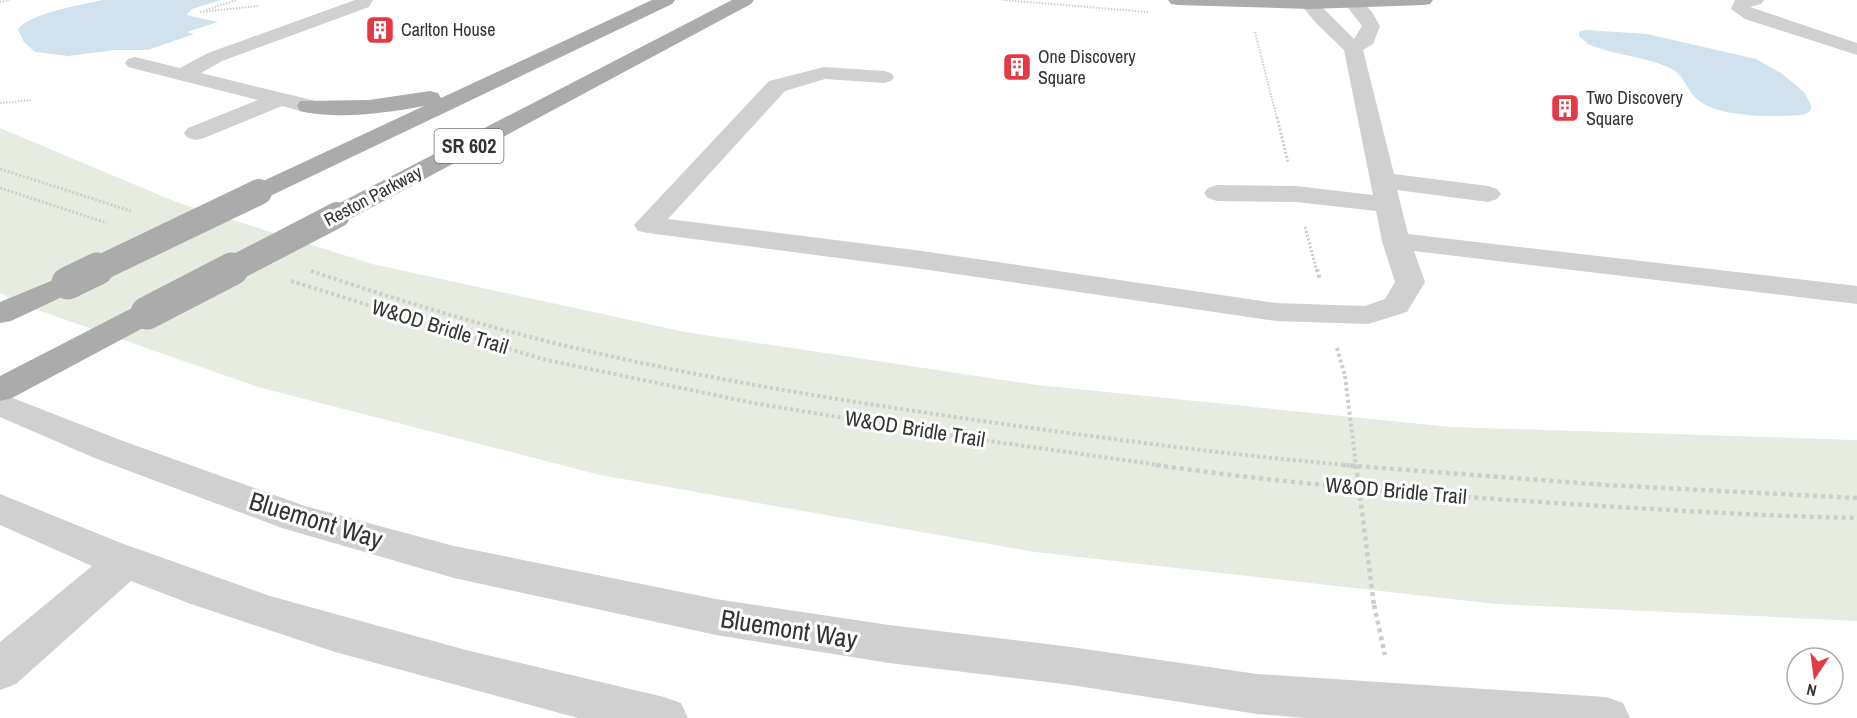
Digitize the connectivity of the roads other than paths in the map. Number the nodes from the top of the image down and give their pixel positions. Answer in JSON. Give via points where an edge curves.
{"nodes":[{"id":1,"x":364,"y":0,"type":"edge"},
{"id":2,"x":666,"y":0,"type":"edge"},
{"id":3,"x":745,"y":0,"type":"edge"},
{"id":4,"x":1177,"y":0,"type":"edge"},
{"id":5,"x":1424,"y":0,"type":"edge"},
{"id":6,"x":1755,"y":0,"type":"edge"},
{"id":7,"x":1308,"y":2,"type":"edge"},
{"id":8,"x":1352,"y":2,"type":"edge"},
{"id":9,"x":1353,"y":48,"type":"junction"},
{"id":10,"x":1857,"y":49,"type":"edge"},
{"id":11,"x":135,"y":63,"type":"dead end"},
{"id":12,"x":183,"y":75,"type":"junction"},
{"id":13,"x":884,"y":77,"type":"dead end"},
{"id":14,"x":490,"y":83,"type":"junction"},
{"id":15,"x":280,"y":99,"type":"junction"},
{"id":16,"x":308,"y":106,"type":"junction"},
{"id":17,"x":196,"y":134,"type":"dead end"},
{"id":18,"x":286,"y":179,"type":"junction"},
{"id":19,"x":1217,"y":188,"type":"dead end"},
{"id":20,"x":1386,"y":193,"type":"junction"},
{"id":21,"x":1488,"y":194,"type":"dead end"},
{"id":22,"x":1396,"y":241,"type":"junction"},
{"id":23,"x":1857,"y":295,"type":"edge"},
{"id":24,"x":0,"y":314,"type":"edge"},
{"id":25,"x":0,"y":390,"type":"edge"},
{"id":26,"x":0,"y":404,"type":"edge"},
{"id":27,"x":0,"y":508,"type":"edge"},
{"id":28,"x":125,"y":562,"type":"junction"},
{"id":29,"x":0,"y":670,"type":"edge"},
{"id":30,"x":1259,"y":706,"type":"edge"},
{"id":31,"x":664,"y":718,"type":"edge"},
{"id":32,"x":1606,"y":718,"type":"edge"}],
"edges":[{"from":1,"to":12,"type":"street","via":[[215,57]]},
{"from":2,"to":14,"type":"main road","number":"SR 602"},
{"from":3,"to":25,"type":"main road","name":"Reston Parkway","number":"SR 602","bridge":true},
{"from":4,"to":7,"type":"main road"},
{"from":5,"to":8,"type":"main road"},
{"from":6,"to":10,"type":"street","via":[[1742,3],[1740,9]]},
{"from":7,"to":8,"type":"main road"},
{"from":7,"to":9,"type":"street"},
{"from":8,"to":9,"type":"street","via":[[1371,26],[1366,40]]},
{"from":9,"to":20,"type":"street"},
{"from":11,"to":12,"type":"street"},
{"from":12,"to":15,"type":"street"},
{"from":13,"to":22,"type":"street","via":[[824,73],[777,86],[648,225],[1276,312],[1329,315],[1368,315],[1396,305],[1410,282]]},
{"from":14,"to":16,"type":"main road","via":[[405,103],[359,108]]},
{"from":14,"to":18,"type":"main road","number":"SR 602"},
{"from":15,"to":16,"type":"street"},
{"from":15,"to":17,"type":"street"},
{"from":16,"to":18,"type":"main road","via":[[319,116],[323,135],[314,156]]},
{"from":18,"to":24,"type":"main road","number":"SR 602","bridge":true},
{"from":19,"to":20,"type":"street","via":[[1296,194]]},
{"from":20,"to":21,"type":"street"},
{"from":20,"to":22,"type":"street"},
{"from":22,"to":23,"type":"street"},
{"from":26,"to":30,"type":"street","name":"Bluemont Way","via":[[110,450],[296,518],[454,562],[716,617],[889,644],[1071,666]]},
{"from":27,"to":28,"type":"street"},
{"from":28,"to":29,"type":"street"},
{"from":28,"to":31,"type":"street","via":[[328,632],[483,675]]},
{"from":30,"to":32,"type":"street","name":"Bluemont Way"}]}
